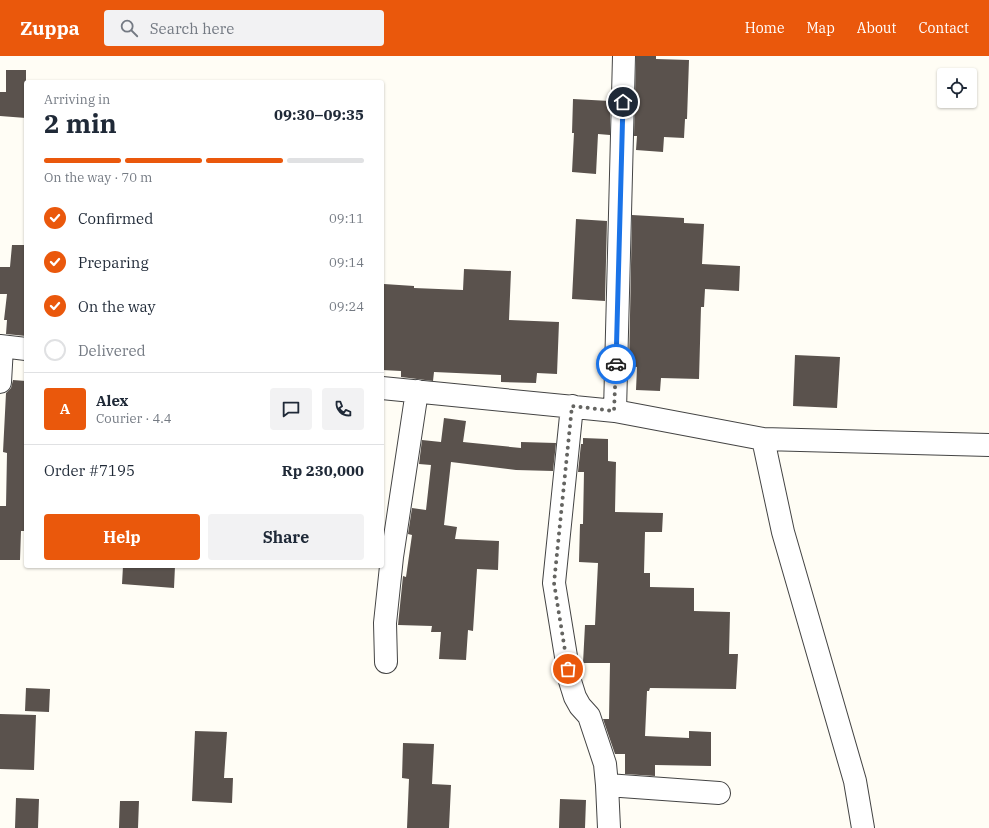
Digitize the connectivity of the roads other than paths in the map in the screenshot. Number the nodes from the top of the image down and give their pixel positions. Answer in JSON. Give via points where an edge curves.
{"nodes":[{"id":1,"x":624,"y":56,"type":"edge"},
{"id":2,"x":1,"y":347,"type":"edge"},
{"id":3,"x":24,"y":350,"type":"edge"},
{"id":4,"x":0,"y":382,"type":"edge"},
{"id":5,"x":384,"y":388,"type":"edge"},
{"id":6,"x":417,"y":391,"type":"junction"},
{"id":7,"x":572,"y":406,"type":"junction"},
{"id":8,"x":614,"y":411,"type":"junction"},
{"id":9,"x":763,"y":439,"type":"junction"},
{"id":10,"x":989,"y":445,"type":"edge"},
{"id":11,"x":386,"y":662,"type":"dead end"},
{"id":12,"x":607,"y":785,"type":"junction"},
{"id":13,"x":719,"y":793,"type":"dead end"},
{"id":14,"x":609,"y":828,"type":"edge"},
{"id":15,"x":863,"y":828,"type":"edge"}],
"edges":[{"from":1,"to":8,"type":"street"},
{"from":2,"to":3,"type":"street"},
{"from":2,"to":4,"type":"street"},
{"from":5,"to":6,"type":"street"},
{"from":6,"to":7,"type":"street"},
{"from":6,"to":11,"type":"street","via":[[392,557],[385,623]]},
{"from":7,"to":8,"type":"street"},
{"from":7,"to":12,"type":"street","via":[[554,583],[570,680],[575,697],[589,716],[605,764]]},
{"from":8,"to":9,"type":"street"},
{"from":9,"to":10,"type":"street"},
{"from":9,"to":15,"type":"street","via":[[783,532],[855,781]]},
{"from":12,"to":13,"type":"street"},
{"from":12,"to":14,"type":"street"}]}
